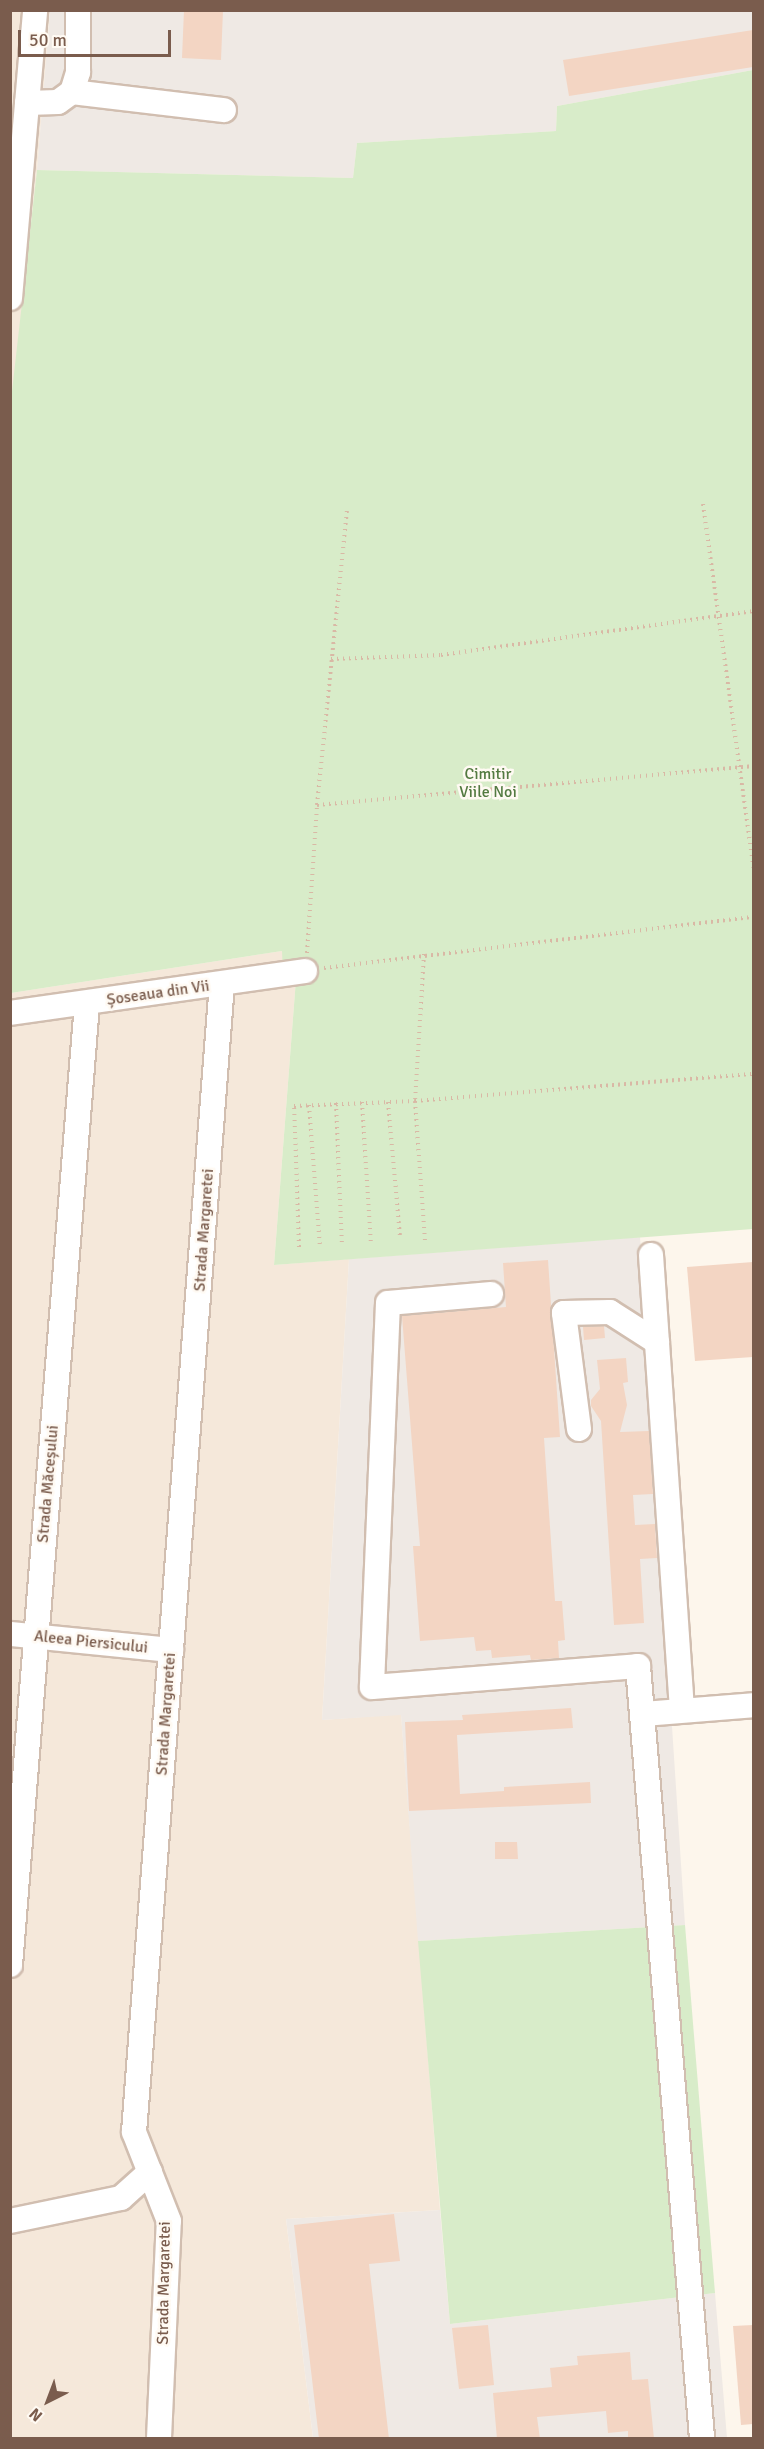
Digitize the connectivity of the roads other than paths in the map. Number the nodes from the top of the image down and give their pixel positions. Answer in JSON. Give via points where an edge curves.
{"nodes":[{"id":1,"x":35,"y":10,"type":"edge"},
{"id":2,"x":78,"y":10,"type":"edge"},
{"id":3,"x":72,"y":92,"type":"junction"},
{"id":4,"x":27,"y":103,"type":"junction"},
{"id":5,"x":224,"y":110,"type":"dead end"},
{"id":6,"x":14,"y":193,"type":"edge"},
{"id":7,"x":10,"y":298,"type":"edge"},
{"id":8,"x":306,"y":971,"type":"road end"},
{"id":9,"x":222,"y":984,"type":"junction"},
{"id":10,"x":87,"y":1003,"type":"junction"},
{"id":11,"x":10,"y":1013,"type":"edge"},
{"id":12,"x":651,"y":1255,"type":"dead end"},
{"id":13,"x":490,"y":1294,"type":"dead end"},
{"id":14,"x":657,"y":1342,"type":"junction"},
{"id":15,"x":579,"y":1429,"type":"dead end"},
{"id":16,"x":10,"y":1634,"type":"edge"},
{"id":17,"x":36,"y":1636,"type":"junction"},
{"id":18,"x":171,"y":1650,"type":"junction"},
{"id":19,"x":753,"y":1705,"type":"edge"},
{"id":20,"x":682,"y":1710,"type":"junction"},
{"id":21,"x":643,"y":1714,"type":"junction"},
{"id":22,"x":10,"y":1965,"type":"edge"},
{"id":23,"x":150,"y":2172,"type":"junction"},
{"id":24,"x":10,"y":2222,"type":"edge"},
{"id":25,"x":159,"y":2439,"type":"edge"},
{"id":26,"x":702,"y":2439,"type":"edge"}],
"edges":[{"from":1,"to":4,"type":"street"},
{"from":2,"to":3,"type":"street","via":[[78,72]]},
{"from":3,"to":4,"type":"street","via":[[58,102]]},
{"from":3,"to":5,"type":"street"},
{"from":4,"to":6,"type":"street"},
{"from":6,"to":7,"type":"street"},
{"from":8,"to":9,"type":"street","name":"Șoseaua din Vii"},
{"from":9,"to":10,"type":"street","name":"Șoseaua din Vii"},
{"from":9,"to":18,"type":"street","name":"Strada Margaretei"},
{"from":10,"to":11,"type":"street","name":"Șoseaua din Vii"},
{"from":10,"to":17,"type":"street","name":"Strada Măceșului"},
{"from":12,"to":14,"type":"street"},
{"from":13,"to":21,"type":"street","via":[[388,1303],[372,1687],[638,1666]]},
{"from":14,"to":15,"type":"street","via":[[610,1312],[564,1313]]},
{"from":14,"to":20,"type":"street"},
{"from":16,"to":17,"type":"street","name":"Aleea Piersicului"},
{"from":17,"to":18,"type":"street","name":"Aleea Piersicului"},
{"from":17,"to":22,"type":"street","name":"Strada Măceșului"},
{"from":18,"to":23,"type":"street","name":"Strada Margaretei","via":[[134,2132]]},
{"from":19,"to":20,"type":"street"},
{"from":20,"to":21,"type":"street"},
{"from":21,"to":26,"type":"street"},
{"from":23,"to":24,"type":"street","via":[[122,2198]]},
{"from":23,"to":25,"type":"street","name":"Strada Margaretei","via":[[169,2221]]}]}
